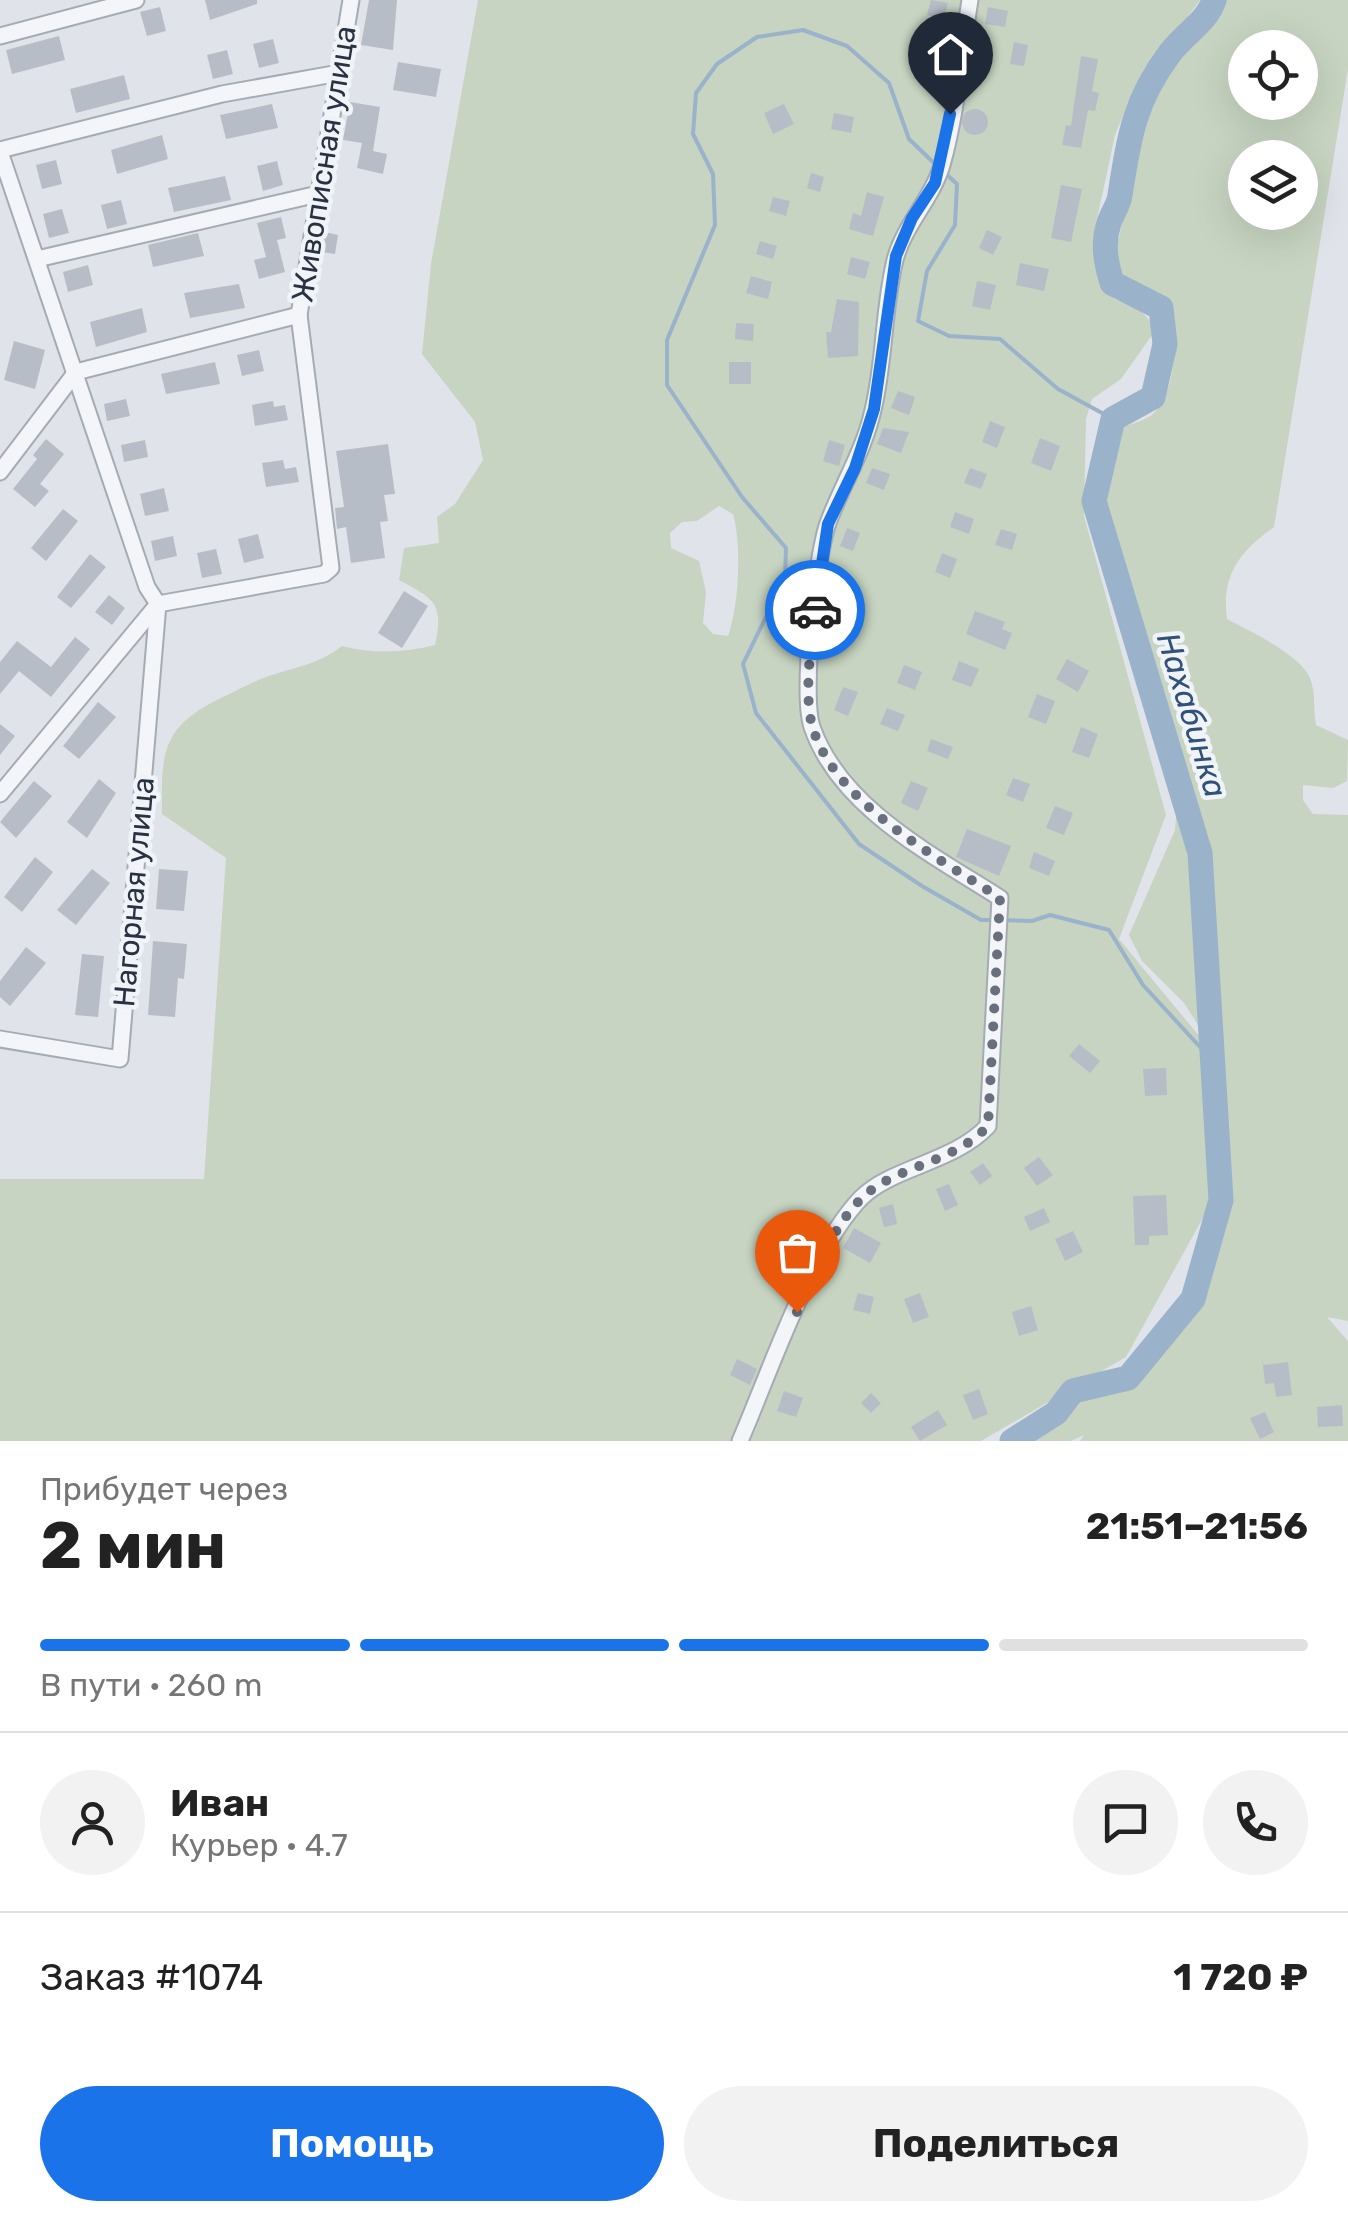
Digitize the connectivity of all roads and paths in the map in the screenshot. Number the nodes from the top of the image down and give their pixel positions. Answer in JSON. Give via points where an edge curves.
{"nodes":[{"id":1,"x":136,"y":0,"type":"edge"},
{"id":2,"x":351,"y":0,"type":"edge"},
{"id":3,"x":970,"y":0,"type":"edge"},
{"id":4,"x":0,"y":36,"type":"edge"},
{"id":5,"x":338,"y":73,"type":"junction"},
{"id":6,"x":0,"y":151,"type":"edge"},
{"id":7,"x":318,"y":194,"type":"junction"},
{"id":8,"x":37,"y":258,"type":"junction"},
{"id":9,"x":299,"y":315,"type":"junction"},
{"id":10,"x":76,"y":372,"type":"junction"},
{"id":11,"x":0,"y":472,"type":"edge"},
{"id":12,"x":158,"y":604,"type":"junction"},
{"id":13,"x":0,"y":794,"type":"edge"},
{"id":14,"x":0,"y":1039,"type":"edge"},
{"id":15,"x":740,"y":1441,"type":"edge"}],
"edges":[{"from":1,"to":4,"type":"street"},
{"from":2,"to":5,"type":"street","name":"Живописная улица"},
{"from":3,"to":15,"type":"street","via":[[942,163],[896,256],[874,409],[828,524],[811,642],[811,723],[849,785],[898,832],[1000,898],[988,1126],[963,1148],[863,1196],[813,1276]]},
{"from":5,"to":6,"type":"street","via":[[222,94]]},
{"from":5,"to":7,"type":"street","name":"Живописная улица"},
{"from":6,"to":8,"type":"street"},
{"from":7,"to":8,"type":"street"},
{"from":7,"to":9,"type":"street","name":"Живописная улица"},
{"from":8,"to":10,"type":"street"},
{"from":9,"to":10,"type":"street"},
{"from":9,"to":12,"type":"street","name":"Живописная улица","via":[[331,568]]},
{"from":10,"to":11,"type":"street"},
{"from":10,"to":12,"type":"street"},
{"from":12,"to":13,"type":"street"},
{"from":12,"to":14,"type":"street","name":"Нагорная улица","via":[[120,1059]]}]}
